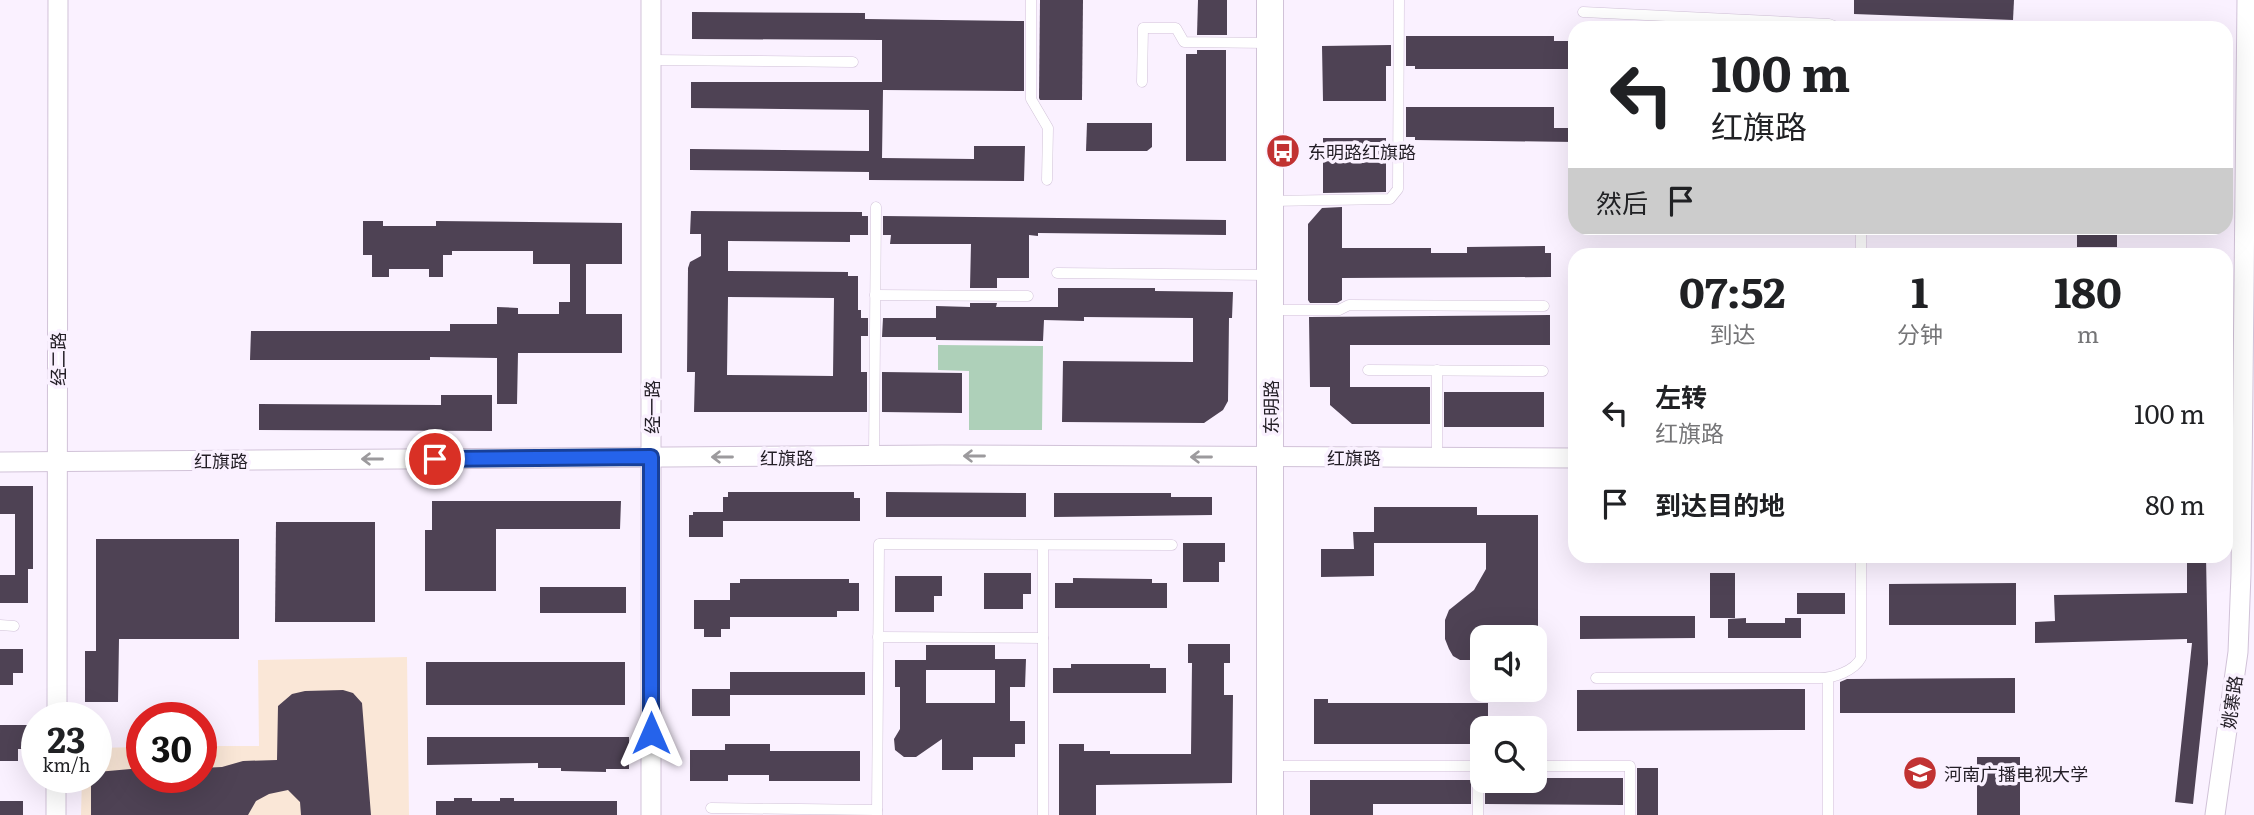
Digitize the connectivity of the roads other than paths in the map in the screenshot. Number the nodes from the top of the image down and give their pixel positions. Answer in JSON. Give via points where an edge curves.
{"nodes":[{"id":1,"x":58,"y":0,"type":"edge"},
{"id":2,"x":652,"y":0,"type":"edge"},
{"id":3,"x":1031,"y":0,"type":"edge"},
{"id":4,"x":1270,"y":0,"type":"edge"},
{"id":5,"x":1399,"y":0,"type":"edge"},
{"id":6,"x":2247,"y":0,"type":"edge"},
{"id":7,"x":1583,"y":12,"type":"dead end"},
{"id":8,"x":1768,"y":21,"type":"edge"},
{"id":9,"x":1270,"y":43,"type":"junction"},
{"id":10,"x":651,"y":60,"type":"junction"},
{"id":11,"x":853,"y":62,"type":"dead end"},
{"id":12,"x":1142,"y":82,"type":"dead end"},
{"id":13,"x":1047,"y":180,"type":"dead end"},
{"id":14,"x":1270,"y":201,"type":"junction"},
{"id":15,"x":876,"y":207,"type":"dead end"},
{"id":16,"x":2250,"y":247,"type":"edge"},
{"id":17,"x":1057,"y":274,"type":"dead end"},
{"id":18,"x":1270,"y":275,"type":"junction"},
{"id":19,"x":875,"y":295,"type":"junction"},
{"id":20,"x":1028,"y":296,"type":"dead end"},
{"id":21,"x":1544,"y":306,"type":"dead end"},
{"id":22,"x":1270,"y":310,"type":"junction"},
{"id":23,"x":1368,"y":370,"type":"dead end"},
{"id":24,"x":1437,"y":370,"type":"junction"},
{"id":25,"x":1543,"y":371,"type":"dead end"},
{"id":26,"x":874,"y":456,"type":"junction"},
{"id":27,"x":651,"y":457,"type":"junction"},
{"id":28,"x":1270,"y":457,"type":"junction"},
{"id":29,"x":1437,"y":458,"type":"junction"},
{"id":30,"x":1568,"y":458,"type":"edge"},
{"id":31,"x":57,"y":461,"type":"junction"},
{"id":32,"x":2241,"y":461,"type":"edge"},
{"id":33,"x":0,"y":462,"type":"edge"},
{"id":34,"x":1043,"y":545,"type":"junction"},
{"id":35,"x":1172,"y":545,"type":"dead end"},
{"id":36,"x":1861,"y":563,"type":"edge"},
{"id":37,"x":0,"y":625,"type":"edge"},
{"id":38,"x":14,"y":626,"type":"dead end"},
{"id":39,"x":878,"y":637,"type":"junction"},
{"id":40,"x":1043,"y":638,"type":"junction"},
{"id":41,"x":1596,"y":678,"type":"dead end"},
{"id":42,"x":1828,"y":678,"type":"junction"},
{"id":43,"x":57,"y":702,"type":"edge"},
{"id":44,"x":1270,"y":766,"type":"junction"},
{"id":45,"x":1470,"y":766,"type":"edge"},
{"id":46,"x":1547,"y":766,"type":"edge"},
{"id":47,"x":57,"y":793,"type":"edge"},
{"id":48,"x":1479,"y":793,"type":"edge"},
{"id":49,"x":711,"y":808,"type":"dead end"},
{"id":50,"x":877,"y":812,"type":"edge"},
{"id":51,"x":57,"y":815,"type":"edge"},
{"id":52,"x":651,"y":815,"type":"edge"},
{"id":53,"x":1043,"y":815,"type":"edge"},
{"id":54,"x":1270,"y":815,"type":"edge"},
{"id":55,"x":1478,"y":815,"type":"edge"},
{"id":56,"x":1630,"y":815,"type":"edge"},
{"id":57,"x":1828,"y":815,"type":"edge"},
{"id":58,"x":2215,"y":815,"type":"edge"}],
"edges":[{"from":1,"to":31,"type":"street","name":"经二路"},
{"from":2,"to":10,"type":"street","name":"经一路"},
{"from":3,"to":13,"type":"lane","via":[[1031,99],[1048,128]]},
{"from":4,"to":9,"type":"street","name":"东明路"},
{"from":5,"to":14,"type":"lane","via":[[1398,189],[1390,199]]},
{"from":6,"to":16,"type":"street","name":"姚寨路"},
{"from":7,"to":8,"type":"lane"},
{"from":9,"to":12,"type":"lane","via":[[1184,42],[1176,28],[1143,28]]},
{"from":9,"to":14,"type":"street","name":"东明路"},
{"from":10,"to":11,"type":"lane"},
{"from":10,"to":27,"type":"street","name":"经一路"},
{"from":14,"to":18,"type":"street","name":"东明路"},
{"from":15,"to":19,"type":"lane"},
{"from":16,"to":32,"type":"street","name":"姚寨路"},
{"from":17,"to":18,"type":"lane"},
{"from":18,"to":22,"type":"street","name":"东明路"},
{"from":19,"to":20,"type":"lane"},
{"from":19,"to":26,"type":"lane"},
{"from":21,"to":22,"type":"lane","via":[[1349,305],[1339,310]]},
{"from":22,"to":28,"type":"street","name":"东明路"},
{"from":23,"to":24,"type":"lane"},
{"from":24,"to":25,"type":"lane"},
{"from":24,"to":29,"type":"lane"},
{"from":26,"to":27,"type":"street","name":"红旗路","one_way":true},
{"from":28,"to":26,"type":"street","name":"红旗路","one_way":true},
{"from":27,"to":31,"type":"street","name":"红旗路","one_way":true},
{"from":27,"to":52,"type":"street","name":"经一路"},
{"from":28,"to":29,"type":"street","name":"红旗路"},
{"from":28,"to":44,"type":"street","name":"东明路"},
{"from":29,"to":30,"type":"street","name":"红旗路"},
{"from":31,"to":33,"type":"street","name":"红旗路"},
{"from":31,"to":43,"type":"street","name":"经二路"},
{"from":32,"to":58,"type":"street","name":"姚寨路","via":[[2238,652]]},
{"from":34,"to":35,"type":"lane"},
{"from":34,"to":39,"type":"lane","via":[[879,544]]},
{"from":34,"to":40,"type":"lane"},
{"from":36,"to":42,"type":"lane","via":[[1861,658],[1849,670]]},
{"from":37,"to":38,"type":"lane"},
{"from":39,"to":40,"type":"lane"},
{"from":39,"to":50,"type":"lane"},
{"from":40,"to":53,"type":"lane"},
{"from":41,"to":42,"type":"lane"},
{"from":42,"to":57,"type":"lane"},
{"from":44,"to":45,"type":"lane"},
{"from":44,"to":54,"type":"street","name":"东明路"},
{"from":46,"to":56,"type":"lane","via":[[1630,766]]},
{"from":47,"to":51,"type":"street"},
{"from":48,"to":55,"type":"lane"},
{"from":49,"to":50,"type":"lane"}]}
